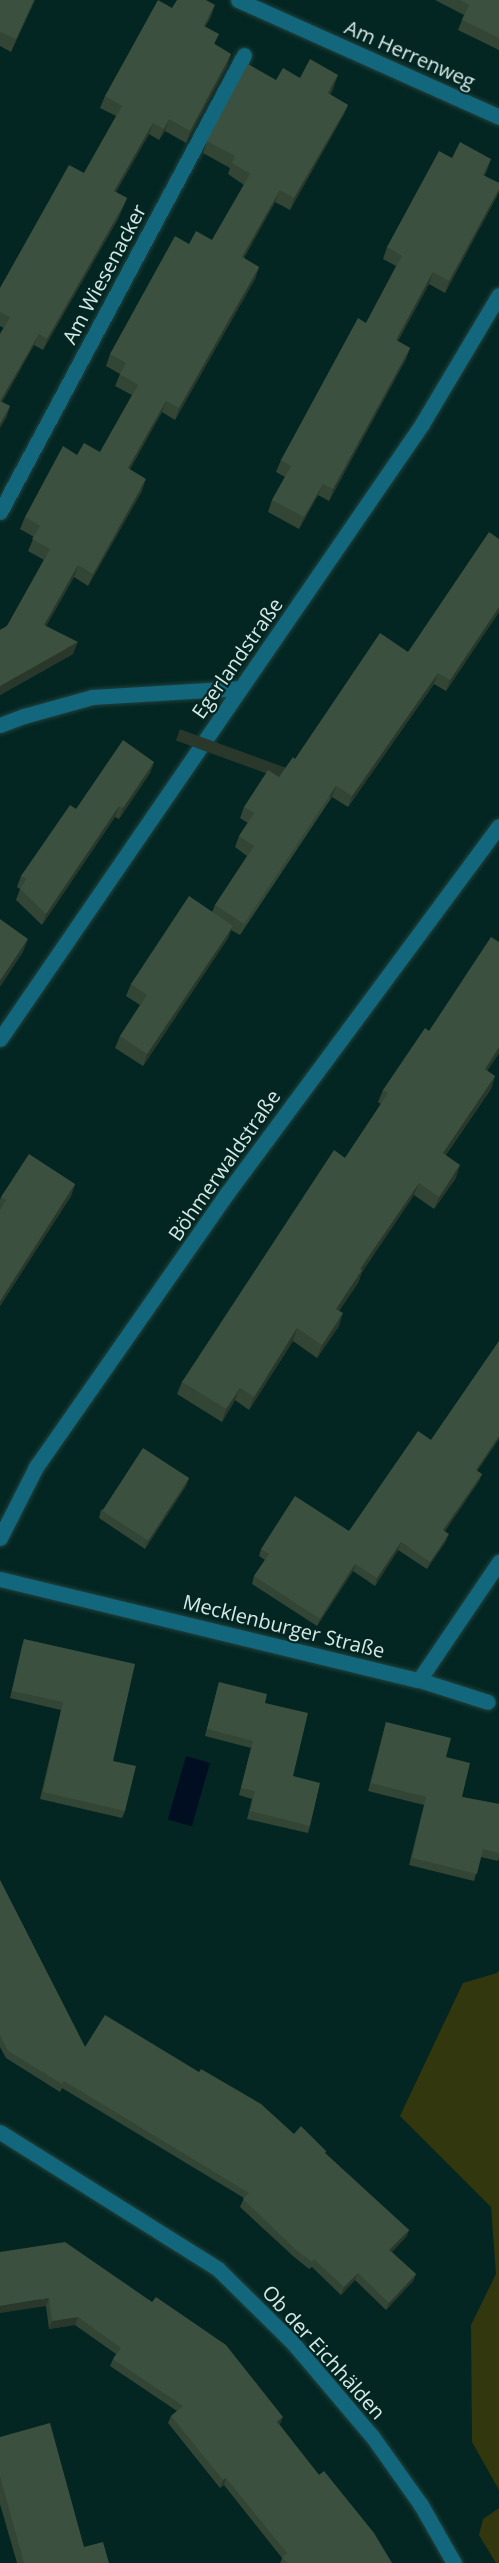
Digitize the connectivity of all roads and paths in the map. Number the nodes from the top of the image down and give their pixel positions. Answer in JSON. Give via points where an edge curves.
{"nodes":[{"id":1,"x":238,"y":0,"type":"edge"},
{"id":2,"x":244,"y":55,"type":"dead end"},
{"id":3,"x":499,"y":117,"type":"edge"},
{"id":4,"x":499,"y":295,"type":"edge"},
{"id":5,"x":0,"y":512,"type":"edge"},
{"id":6,"x":241,"y":688,"type":"junction"},
{"id":7,"x":0,"y":725,"type":"edge"},
{"id":8,"x":499,"y":826,"type":"edge"},
{"id":9,"x":0,"y":1039,"type":"edge"},
{"id":10,"x":0,"y":1538,"type":"edge"},
{"id":11,"x":499,"y":1562,"type":"edge"},
{"id":12,"x":0,"y":1579,"type":"edge"},
{"id":13,"x":419,"y":1680,"type":"junction"},
{"id":14,"x":488,"y":1702,"type":"dead end"},
{"id":15,"x":0,"y":2132,"type":"edge"},
{"id":16,"x":454,"y":2563,"type":"edge"}],
"edges":[{"from":1,"to":3,"type":"street","name":"Am Herrenweg"},
{"from":2,"to":5,"type":"street","name":"Am Wiesenacker"},
{"from":4,"to":6,"type":"street","name":"Egerlandstraße","via":[[423,424]]},
{"from":6,"to":7,"type":"street","via":[[92,698]]},
{"from":6,"to":9,"type":"street","name":"Egerlandstraße"},
{"from":8,"to":10,"type":"street","name":"Böhmerwaldstraße","via":[[228,1192],[36,1467]]},
{"from":11,"to":13,"type":"street"},
{"from":12,"to":13,"type":"street","name":"Mecklenburger Straße"},
{"from":13,"to":14,"type":"street","name":"Mecklenburger Straße"},
{"from":15,"to":16,"type":"street","name":"Ob der Eichhälden","via":[[218,2269],[293,2343],[372,2436],[421,2505]]}]}
